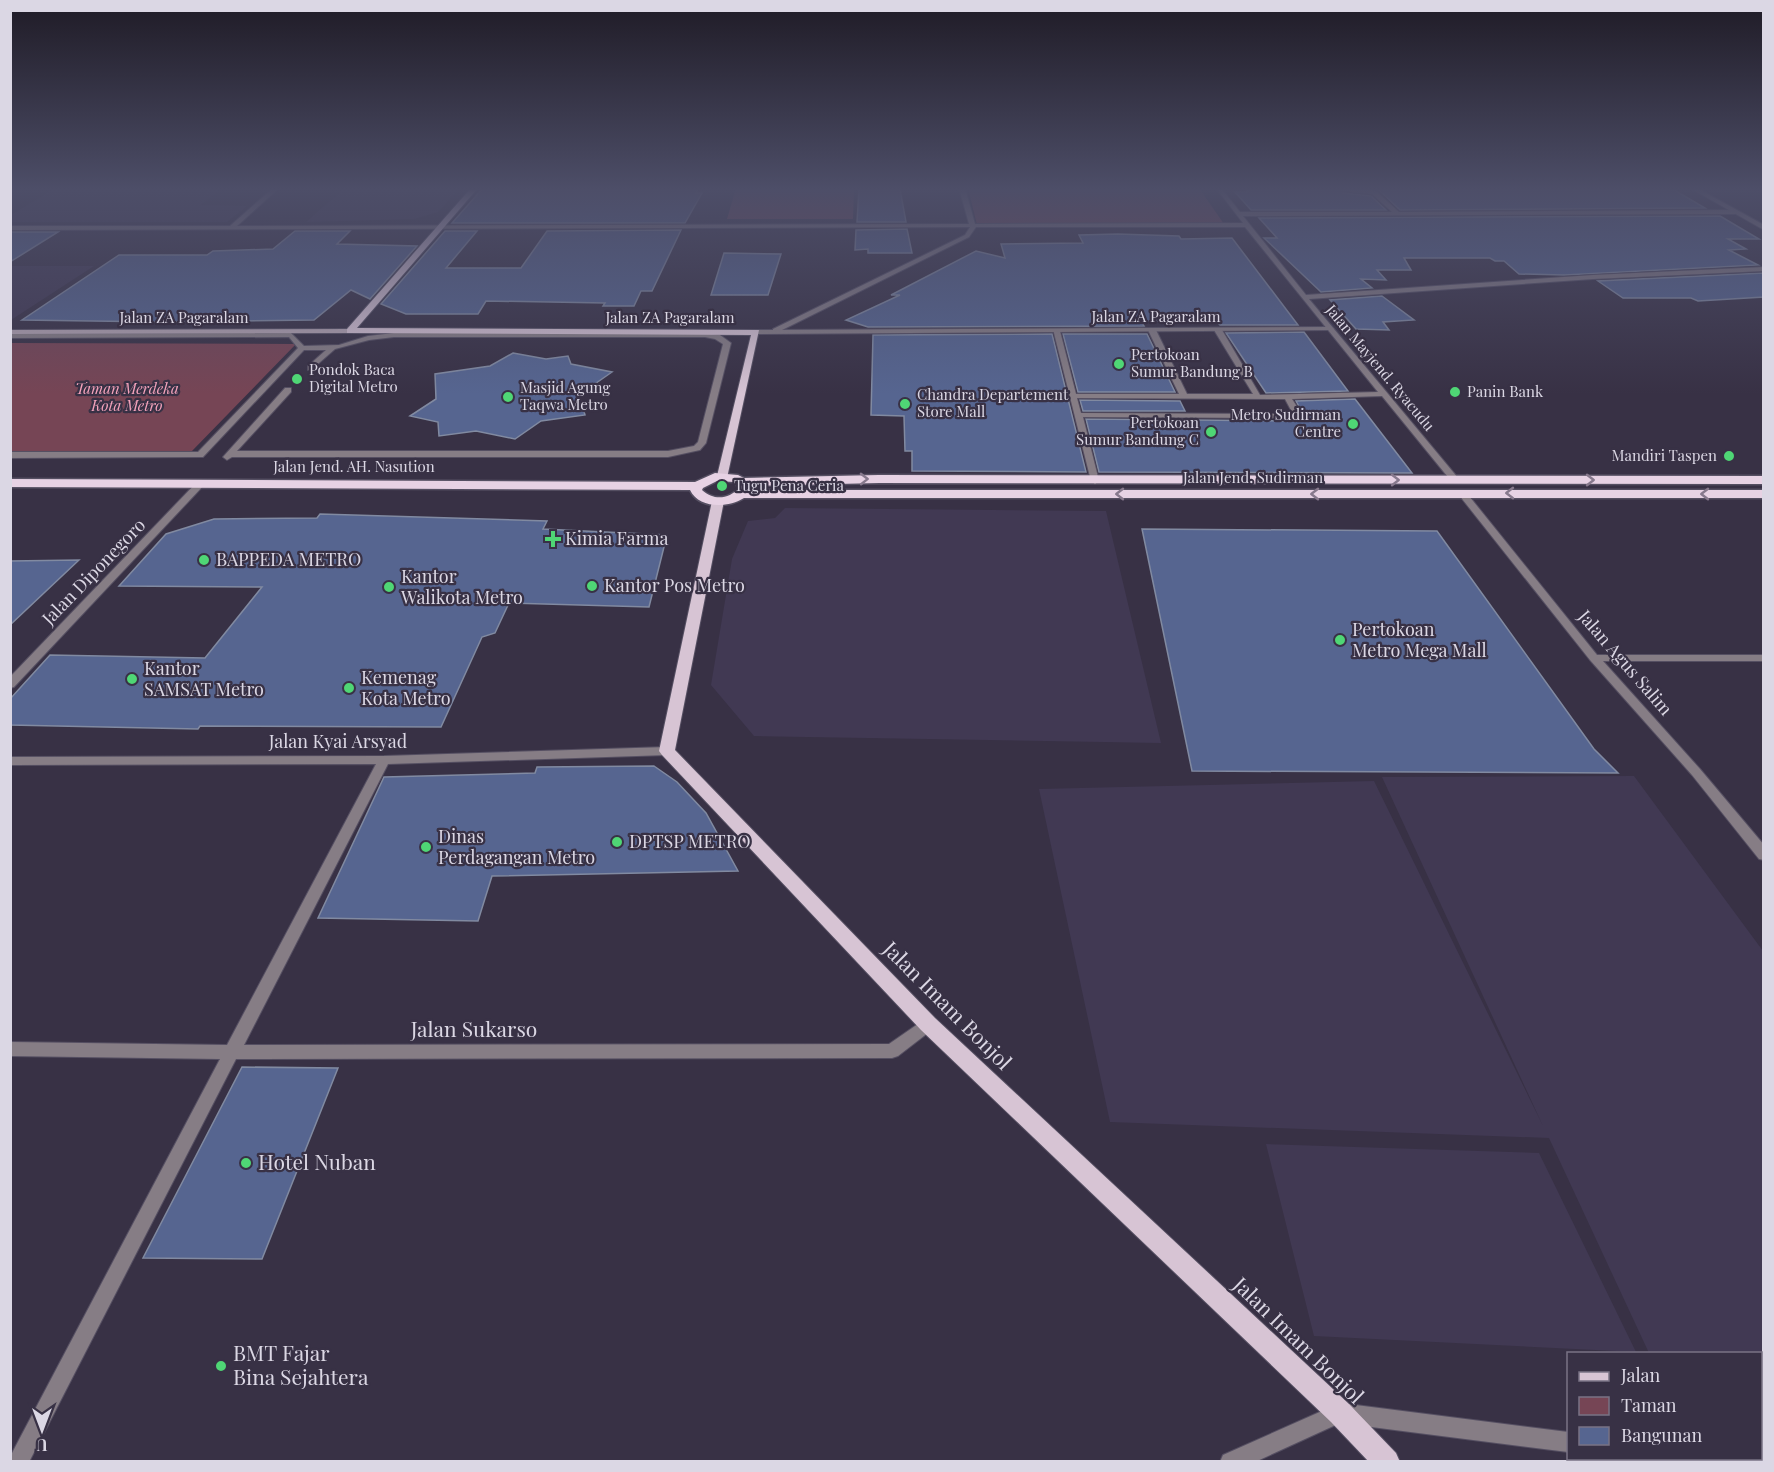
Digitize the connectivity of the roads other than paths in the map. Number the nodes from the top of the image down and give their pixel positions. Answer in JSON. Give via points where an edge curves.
{"nodes":[{"id":1,"x":413,"y":257,"type":"edge"},
{"id":2,"x":928,"y":257,"type":"edge"},
{"id":3,"x":1271,"y":257,"type":"edge"},
{"id":4,"x":1764,"y":269,"type":"edge"},
{"id":5,"x":1304,"y":297,"type":"junction"},
{"id":6,"x":1330,"y":329,"type":"junction"},
{"id":7,"x":1152,"y":330,"type":"junction"},
{"id":8,"x":1218,"y":330,"type":"junction"},
{"id":9,"x":350,"y":331,"type":"junction"},
{"id":10,"x":1056,"y":331,"type":"junction"},
{"id":11,"x":756,"y":332,"type":"junction"},
{"id":12,"x":776,"y":332,"type":"junction"},
{"id":13,"x":10,"y":334,"type":"edge"},
{"id":14,"x":342,"y":339,"type":"dead end"},
{"id":15,"x":302,"y":348,"type":"junction"},
{"id":16,"x":333,"y":348,"type":"junction"},
{"id":17,"x":311,"y":368,"type":"dead end"},
{"id":18,"x":288,"y":390,"type":"dead end"},
{"id":19,"x":1384,"y":394,"type":"junction"},
{"id":20,"x":1073,"y":396,"type":"junction"},
{"id":21,"x":1184,"y":397,"type":"junction"},
{"id":22,"x":1258,"y":397,"type":"junction"},
{"id":23,"x":1287,"y":397,"type":"junction"},
{"id":24,"x":1078,"y":415,"type":"junction"},
{"id":25,"x":10,"y":455,"type":"edge"},
{"id":26,"x":723,"y":476,"type":"junction"},
{"id":27,"x":1455,"y":480,"type":"junction"},
{"id":28,"x":1764,"y":480,"type":"edge"},
{"id":29,"x":1095,"y":481,"type":"junction"},
{"id":30,"x":10,"y":483,"type":"edge"},
{"id":31,"x":201,"y":483,"type":"junction"},
{"id":32,"x":697,"y":486,"type":"junction"},
{"id":33,"x":743,"y":488,"type":"junction"},
{"id":34,"x":1462,"y":493,"type":"junction"},
{"id":35,"x":1764,"y":494,"type":"edge"},
{"id":36,"x":718,"y":501,"type":"junction"},
{"id":37,"x":1594,"y":658,"type":"junction"},
{"id":38,"x":1764,"y":658,"type":"edge"},
{"id":39,"x":10,"y":684,"type":"edge"},
{"id":40,"x":667,"y":751,"type":"junction"},
{"id":41,"x":10,"y":760,"type":"edge"},
{"id":42,"x":384,"y":760,"type":"junction"},
{"id":43,"x":1764,"y":855,"type":"edge"},
{"id":44,"x":928,"y":1024,"type":"junction"},
{"id":45,"x":10,"y":1049,"type":"edge"},
{"id":46,"x":231,"y":1052,"type":"junction"},
{"id":47,"x":1341,"y":1413,"type":"junction"},
{"id":48,"x":1567,"y":1442,"type":"edge"},
{"id":49,"x":18,"y":1461,"type":"edge"},
{"id":50,"x":1230,"y":1461,"type":"edge"},
{"id":51,"x":1387,"y":1461,"type":"edge"}],
"edges":[{"from":1,"to":9,"type":"main road"},
{"from":2,"to":12,"type":"street"},
{"from":3,"to":5,"type":"street","name":"Jalan Mayjend. Ryacudu"},
{"from":4,"to":5,"type":"street"},
{"from":5,"to":6,"type":"street","name":"Jalan Mayjend. Ryacudu"},
{"from":6,"to":8,"type":"street","name":"Jalan ZA Pagaralam"},
{"from":6,"to":19,"type":"street","name":"Jalan Mayjend. Ryacudu"},
{"from":7,"to":8,"type":"street","name":"Jalan ZA Pagaralam"},
{"from":7,"to":10,"type":"street","name":"Jalan ZA Pagaralam"},
{"from":7,"to":21,"type":"street"},
{"from":8,"to":22,"type":"street"},
{"from":9,"to":11,"type":"main road","name":"Jalan ZA Pagaralam"},
{"from":9,"to":13,"type":"main road","name":"Jalan ZA Pagaralam"},
{"from":10,"to":12,"type":"street","name":"Jalan ZA Pagaralam"},
{"from":10,"to":20,"type":"street"},
{"from":11,"to":12,"type":"street","name":"Jalan ZA Pagaralam"},
{"from":11,"to":26,"type":"main road"},
{"from":13,"to":15,"type":"street","via":[[291,335]]},
{"from":14,"to":16,"type":"street"},
{"from":15,"to":16,"type":"street"},
{"from":15,"to":25,"type":"street","via":[[200,455]]},
{"from":16,"to":17,"type":"street"},
{"from":16,"to":18,"type":"street","via":[[394,335],[705,335],[727,343],[702,442],[697,448],[668,454],[228,456]]},
{"from":19,"to":23,"type":"street"},
{"from":19,"to":27,"type":"street","name":"Jalan Mayjend. Ryacudu"},
{"from":20,"to":21,"type":"street"},
{"from":20,"to":24,"type":"street"},
{"from":21,"to":22,"type":"street"},
{"from":22,"to":23,"type":"street"},
{"from":23,"to":24,"type":"street","via":[[1299,416]]},
{"from":24,"to":29,"type":"street"},
{"from":26,"to":32,"type":"highway"},
{"from":26,"to":33,"type":"highway"},
{"from":27,"to":28,"type":"highway","name":"Jalan Jend. Sudirman","one_way":true},
{"from":29,"to":27,"type":"highway","name":"Jalan Jend. Sudirman","one_way":true},
{"from":33,"to":29,"type":"highway","name":"Jalan Jend. Sudirman","one_way":true,"via":[[879,479]]},
{"from":30,"to":31,"type":"highway","name":"Jalan Jend. AH. Nasution"},
{"from":31,"to":32,"type":"highway","name":"Jalan Jend. AH. Nasution"},
{"from":31,"to":39,"type":"street","name":"Jalan Diponegoro"},
{"from":32,"to":36,"type":"highway","via":[[699,496]]},
{"from":34,"to":33,"type":"highway","name":"Jalan Jend. Sudirman","one_way":true},
{"from":33,"to":36,"type":"highway","via":[[728,500]]},
{"from":35,"to":34,"type":"highway","name":"Jalan Jend. Sudirman","one_way":true},
{"from":34,"to":37,"type":"street","name":"Jalan Agus Salim"},
{"from":36,"to":40,"type":"main road"},
{"from":37,"to":38,"type":"street"},
{"from":37,"to":43,"type":"street","name":"Jalan Agus Salim"},
{"from":40,"to":42,"type":"street","name":"Jalan Kyai Arsyad"},
{"from":40,"to":44,"type":"main road","name":"Jalan Imam Bonjol"},
{"from":41,"to":42,"type":"street","name":"Jalan Kyai Arsyad"},
{"from":42,"to":46,"type":"street"},
{"from":44,"to":46,"type":"street","name":"Jalan Sukarso","via":[[892,1051]]},
{"from":44,"to":47,"type":"main road","name":"Jalan Imam Bonjol"},
{"from":45,"to":46,"type":"street","name":"Jalan Sukarso"},
{"from":46,"to":49,"type":"street"},
{"from":47,"to":48,"type":"street"},
{"from":47,"to":50,"type":"street"},
{"from":47,"to":51,"type":"main road","name":"Jalan Imam Bonjol"}]}
